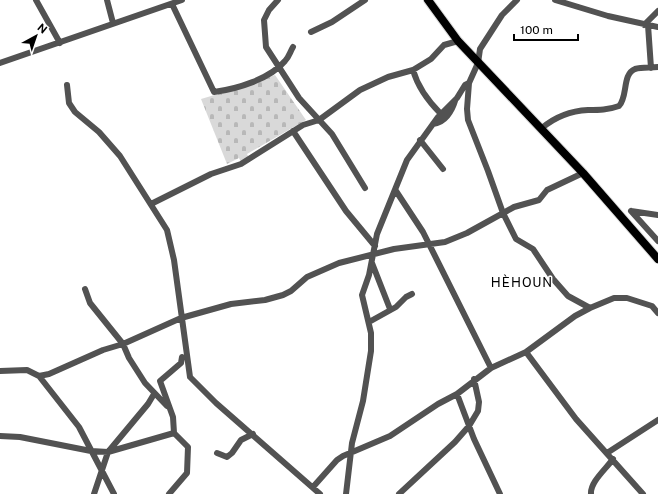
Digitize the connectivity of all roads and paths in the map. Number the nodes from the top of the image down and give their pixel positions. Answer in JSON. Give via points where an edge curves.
{"nodes":[{"id":1,"x":36,"y":0,"type":"edge"},
{"id":2,"x":107,"y":0,"type":"edge"},
{"id":3,"x":182,"y":0,"type":"edge"},
{"id":4,"x":278,"y":0,"type":"edge"},
{"id":5,"x":365,"y":0,"type":"edge"},
{"id":6,"x":428,"y":0,"type":"edge"},
{"id":7,"x":517,"y":0,"type":"edge"},
{"id":8,"x":555,"y":0,"type":"edge"},
{"id":9,"x":172,"y":4,"type":"junction"},
{"id":10,"x":658,"y":11,"type":"edge"},
{"id":11,"x":113,"y":23,"type":"junction"},
{"id":12,"x":646,"y":25,"type":"junction"},
{"id":13,"x":658,"y":27,"type":"edge"},
{"id":14,"x":311,"y":32,"type":"dead end"},
{"id":15,"x":458,"y":41,"type":"junction"},
{"id":16,"x":60,"y":43,"type":"junction"},
{"id":17,"x":293,"y":47,"type":"dead end"},
{"id":18,"x":0,"y":63,"type":"edge"},
{"id":19,"x":478,"y":63,"type":"junction"},
{"id":20,"x":279,"y":67,"type":"junction"},
{"id":21,"x":651,"y":68,"type":"junction"},
{"id":22,"x":658,"y":68,"type":"edge"},
{"id":23,"x":413,"y":70,"type":"junction"},
{"id":24,"x":469,"y":83,"type":"junction"},
{"id":25,"x":67,"y":85,"type":"dead end"},
{"id":26,"x":456,"y":99,"type":"junction"},
{"id":27,"x":441,"y":114,"type":"junction"},
{"id":28,"x":320,"y":120,"type":"junction"},
{"id":29,"x":433,"y":124,"type":"junction"},
{"id":30,"x":542,"y":128,"type":"junction"},
{"id":31,"x":293,"y":131,"type":"junction"},
{"id":32,"x":420,"y":140,"type":"junction"},
{"id":33,"x":443,"y":168,"type":"dead end"},
{"id":34,"x":583,"y":173,"type":"junction"},
{"id":35,"x":365,"y":188,"type":"dead end"},
{"id":36,"x":396,"y":191,"type":"junction"},
{"id":37,"x":151,"y":204,"type":"junction"},
{"id":38,"x":503,"y":213,"type":"junction"},
{"id":39,"x":658,"y":215,"type":"edge"},
{"id":40,"x":658,"y":241,"type":"edge"},
{"id":41,"x":430,"y":245,"type":"junction"},
{"id":42,"x":375,"y":246,"type":"junction"},
{"id":43,"x":373,"y":254,"type":"junction"},
{"id":44,"x":658,"y":259,"type":"edge"},
{"id":45,"x":372,"y":263,"type":"junction"},
{"id":46,"x":85,"y":289,"type":"dead end"},
{"id":47,"x":412,"y":294,"type":"dead end"},
{"id":48,"x":590,"y":308,"type":"junction"},
{"id":49,"x":390,"y":309,"type":"junction"},
{"id":50,"x":658,"y":313,"type":"edge"},
{"id":51,"x":181,"y":318,"type":"junction"},
{"id":52,"x":369,"y":322,"type":"junction"},
{"id":53,"x":123,"y":344,"type":"junction"},
{"id":54,"x":526,"y":352,"type":"junction"},
{"id":55,"x":182,"y":357,"type":"dead end"},
{"id":56,"x":491,"y":368,"type":"junction"},
{"id":57,"x":0,"y":371,"type":"edge"},
{"id":58,"x":39,"y":376,"type":"junction"},
{"id":59,"x":474,"y":379,"type":"junction"},
{"id":60,"x":154,"y":394,"type":"junction"},
{"id":61,"x":457,"y":394,"type":"junction"},
{"id":62,"x":169,"y":409,"type":"junction"},
{"id":63,"x":658,"y":420,"type":"edge"},
{"id":64,"x":469,"y":426,"type":"junction"},
{"id":65,"x":174,"y":433,"type":"junction"},
{"id":66,"x":252,"y":434,"type":"junction"},
{"id":67,"x":0,"y":436,"type":"edge"},
{"id":68,"x":91,"y":451,"type":"junction"},
{"id":69,"x":108,"y":452,"type":"junction"},
{"id":70,"x":351,"y":452,"type":"junction"},
{"id":71,"x":217,"y":453,"type":"dead end"},
{"id":72,"x":607,"y":453,"type":"junction"},
{"id":73,"x":613,"y":459,"type":"junction"},
{"id":74,"x":101,"y":470,"type":"junction"},
{"id":75,"x":313,"y":487,"type":"junction"},
{"id":76,"x":94,"y":494,"type":"edge"},
{"id":77,"x":114,"y":494,"type":"edge"},
{"id":78,"x":169,"y":494,"type":"edge"},
{"id":79,"x":320,"y":494,"type":"edge"},
{"id":80,"x":346,"y":494,"type":"edge"},
{"id":81,"x":399,"y":494,"type":"edge"},
{"id":82,"x":500,"y":494,"type":"edge"},
{"id":83,"x":591,"y":494,"type":"edge"},
{"id":84,"x":643,"y":494,"type":"edge"}],
"edges":[{"from":1,"to":16,"type":"street"},
{"from":2,"to":11,"type":"street"},
{"from":3,"to":9,"type":"street"},
{"from":4,"to":20,"type":"street","via":[[268,10],[263,27],[266,47]]},
{"from":5,"to":14,"type":"street","via":[[332,22]]},
{"from":6,"to":15,"type":"main road"},
{"from":7,"to":19,"type":"street","via":[[502,15],[480,49]]},
{"from":8,"to":12,"type":"street"},
{"from":9,"to":11,"type":"street"},
{"from":9,"to":20,"type":"street","via":[[214,92],[249,83]]},
{"from":10,"to":12,"type":"street"},
{"from":11,"to":16,"type":"street"},
{"from":12,"to":13,"type":"street"},
{"from":12,"to":21,"type":"street"},
{"from":15,"to":19,"type":"main road"},
{"from":15,"to":23,"type":"street","via":[[444,45],[431,59]]},
{"from":16,"to":18,"type":"street"},
{"from":17,"to":20,"type":"street","via":[[285,62]]},
{"from":19,"to":24,"type":"street"},
{"from":19,"to":30,"type":"main road"},
{"from":20,"to":28,"type":"street","via":[[299,98]]},
{"from":21,"to":22,"type":"street"},
{"from":21,"to":30,"type":"street","via":[[636,69],[632,72],[619,106],[604,110],[572,112]]},
{"from":23,"to":27,"type":"street","via":[[425,95]]},
{"from":23,"to":28,"type":"street","via":[[388,77],[360,90]]},
{"from":24,"to":26,"type":"street"},
{"from":24,"to":38,"type":"street","via":[[468,120]]},
{"from":25,"to":37,"type":"street","via":[[68,103],[120,156]]},
{"from":26,"to":27,"type":"street"},
{"from":26,"to":29,"type":"street","via":[[444,120]]},
{"from":27,"to":29,"type":"street"},
{"from":28,"to":31,"type":"street"},
{"from":28,"to":35,"type":"street","via":[[332,134]]},
{"from":29,"to":32,"type":"street"},
{"from":30,"to":34,"type":"main road"},
{"from":31,"to":37,"type":"street","via":[[241,164],[212,174]]},
{"from":31,"to":42,"type":"street","via":[[346,211]]},
{"from":32,"to":33,"type":"street"},
{"from":32,"to":36,"type":"street","via":[[406,160]]},
{"from":34,"to":38,"type":"street","via":[[547,190],[539,200]]},
{"from":34,"to":44,"type":"main road"},
{"from":36,"to":41,"type":"street"},
{"from":36,"to":42,"type":"street","via":[[377,234]]},
{"from":37,"to":51,"type":"street","via":[[167,230],[174,260]]},
{"from":38,"to":41,"type":"street","via":[[467,232]]},
{"from":38,"to":48,"type":"street","via":[[516,239],[533,249],[568,296]]},
{"from":39,"to":40,"type":"street","via":[[631,211]]},
{"from":41,"to":43,"type":"street","via":[[394,248]]},
{"from":41,"to":56,"type":"street"},
{"from":42,"to":43,"type":"street"},
{"from":43,"to":45,"type":"street"},
{"from":43,"to":51,"type":"street","via":[[339,262],[307,277],[291,292],[283,295],[231,304]]},
{"from":45,"to":49,"type":"street"},
{"from":45,"to":52,"type":"street","via":[[362,295]]},
{"from":46,"to":53,"type":"street","via":[[90,304]]},
{"from":47,"to":49,"type":"street"},
{"from":48,"to":50,"type":"street","via":[[614,298],[627,298],[652,306]]},
{"from":48,"to":54,"type":"street"},
{"from":49,"to":52,"type":"street"},
{"from":51,"to":53,"type":"street"},
{"from":51,"to":66,"type":"street","via":[[190,377]]},
{"from":52,"to":70,"type":"street","via":[[371,351],[363,402]]},
{"from":53,"to":58,"type":"street"},
{"from":53,"to":60,"type":"street","via":[[139,374]]},
{"from":54,"to":56,"type":"street"},
{"from":54,"to":72,"type":"street","via":[[576,419]]},
{"from":55,"to":62,"type":"street","via":[[181,363],[160,381]]},
{"from":56,"to":59,"type":"street"},
{"from":57,"to":58,"type":"street","via":[[27,370]]},
{"from":58,"to":68,"type":"street","via":[[75,422]]},
{"from":59,"to":61,"type":"street"},
{"from":59,"to":64,"type":"street","via":[[479,402],[478,411]]},
{"from":60,"to":62,"type":"street"},
{"from":60,"to":69,"type":"street"},
{"from":61,"to":64,"type":"street"},
{"from":61,"to":70,"type":"street","via":[[390,436]]},
{"from":62,"to":65,"type":"street"},
{"from":63,"to":72,"type":"street"},
{"from":64,"to":81,"type":"street"},
{"from":64,"to":82,"type":"street"},
{"from":65,"to":69,"type":"street"},
{"from":65,"to":78,"type":"street","via":[[188,447],[188,469],[184,478]]},
{"from":66,"to":71,"type":"street","via":[[241,440],[227,457]]},
{"from":66,"to":75,"type":"street"},
{"from":67,"to":68,"type":"street","via":[[40,440]]},
{"from":68,"to":69,"type":"street"},
{"from":68,"to":74,"type":"street"},
{"from":69,"to":74,"type":"street"},
{"from":70,"to":75,"type":"street","via":[[337,460]]},
{"from":70,"to":80,"type":"street"},
{"from":72,"to":73,"type":"street"},
{"from":73,"to":83,"type":"street","via":[[594,483]]},
{"from":73,"to":84,"type":"street"},
{"from":74,"to":76,"type":"street"},
{"from":74,"to":77,"type":"street"},
{"from":75,"to":79,"type":"street"}]}
